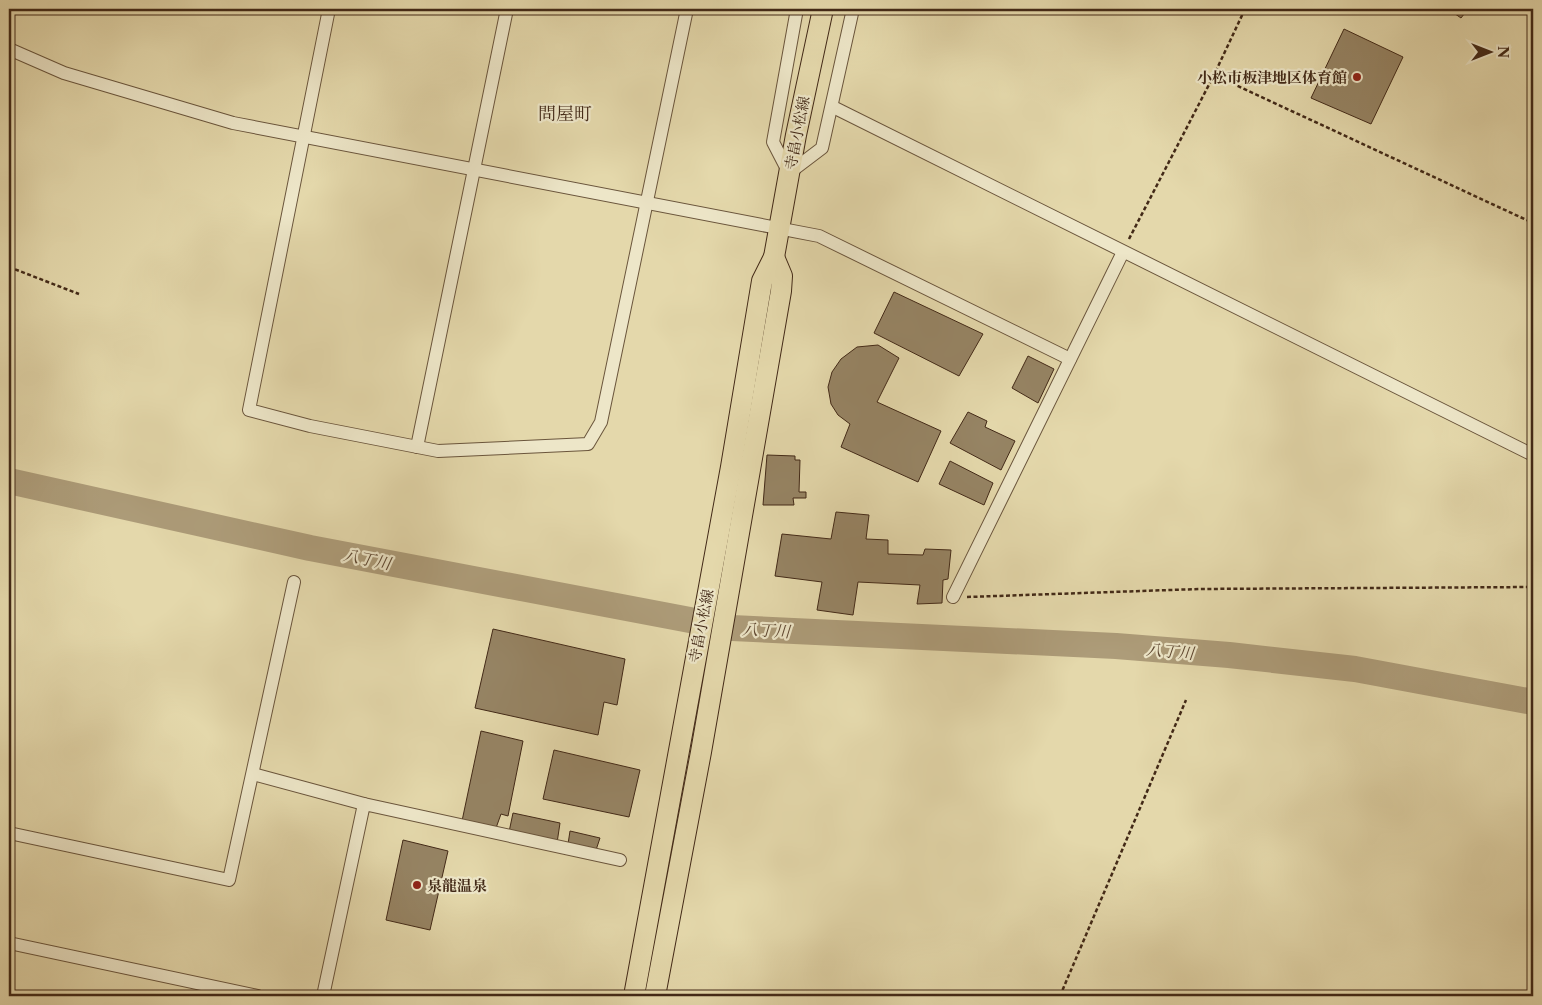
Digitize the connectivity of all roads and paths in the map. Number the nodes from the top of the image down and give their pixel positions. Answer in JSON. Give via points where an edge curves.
{"nodes":[{"id":1,"x":329,"y":9,"type":"edge"},
{"id":2,"x":507,"y":9,"type":"edge"},
{"id":3,"x":687,"y":9,"type":"edge"},
{"id":4,"x":797,"y":9,"type":"edge"},
{"id":5,"x":823,"y":9,"type":"edge"},
{"id":6,"x":853,"y":9,"type":"edge"},
{"id":7,"x":1245,"y":9,"type":"edge"},
{"id":8,"x":9,"y":49,"type":"edge"},
{"id":9,"x":1214,"y":75,"type":"junction"},
{"id":10,"x":833,"y":107,"type":"junction"},
{"id":11,"x":302,"y":136,"type":"junction"},
{"id":12,"x":472,"y":171,"type":"junction"},
{"id":13,"x":789,"y":173,"type":"junction"},
{"id":14,"x":646,"y":205,"type":"junction"},
{"id":15,"x":1533,"y":223,"type":"edge"},
{"id":16,"x":778,"y":230,"type":"junction"},
{"id":17,"x":1123,"y":252,"type":"junction"},
{"id":18,"x":774,"y":257,"type":"junction"},
{"id":19,"x":9,"y":267,"type":"edge"},
{"id":20,"x":79,"y":294,"type":"dead end"},
{"id":21,"x":1070,"y":359,"type":"junction"},
{"id":22,"x":417,"y":446,"type":"junction"},
{"id":23,"x":1533,"y":454,"type":"edge"},
{"id":24,"x":294,"y":582,"type":"dead end"},
{"id":25,"x":1533,"y":587,"type":"edge"},
{"id":26,"x":953,"y":597,"type":"joint"},
{"id":27,"x":1186,"y":700,"type":"dead end"},
{"id":28,"x":253,"y":774,"type":"junction"},
{"id":29,"x":364,"y":804,"type":"junction"},
{"id":30,"x":9,"y":833,"type":"edge"},
{"id":31,"x":620,"y":860,"type":"dead end"},
{"id":32,"x":9,"y":943,"type":"edge"},
{"id":33,"x":258,"y":996,"type":"edge"},
{"id":34,"x":323,"y":996,"type":"edge"},
{"id":35,"x":634,"y":996,"type":"edge"},
{"id":36,"x":655,"y":996,"type":"edge"},
{"id":37,"x":1060,"y":996,"type":"edge"}],
"edges":[{"from":1,"to":11,"type":"street"},
{"from":2,"to":12,"type":"street"},
{"from":3,"to":14,"type":"street"},
{"from":4,"to":13,"type":"street","via":[[773,142]]},
{"from":5,"to":13,"type":"main road","name":"寺畠小松線"},
{"from":6,"to":10,"type":"street"},
{"from":7,"to":9,"type":"path"},
{"from":8,"to":11,"type":"street","via":[[64,73],[233,124]]},
{"from":9,"to":15,"type":"path"},
{"from":9,"to":17,"type":"path"},
{"from":10,"to":13,"type":"street","via":[[822,148]]},
{"from":10,"to":17,"type":"street"},
{"from":11,"to":12,"type":"street"},
{"from":11,"to":22,"type":"street","via":[[249,410],[310,426]]},
{"from":12,"to":14,"type":"street"},
{"from":12,"to":22,"type":"street"},
{"from":13,"to":16,"type":"main road","name":"寺畠小松線"},
{"from":14,"to":16,"type":"street"},
{"from":14,"to":22,"type":"street","via":[[601,422],[588,444],[438,451]]},
{"from":16,"to":18,"type":"main road","name":"寺畠小松線"},
{"from":16,"to":21,"type":"street","via":[[819,236]]},
{"from":17,"to":21,"type":"street"},
{"from":17,"to":23,"type":"street"},
{"from":18,"to":35,"type":"main road","name":"寺畠小松線","via":[[762,281]]},
{"from":18,"to":36,"type":"main road","name":"寺畠小松線","via":[[782,276],[781,291]]},
{"from":19,"to":20,"type":"path"},
{"from":21,"to":26,"type":"street"},
{"from":24,"to":28,"type":"street"},
{"from":25,"to":26,"type":"path","via":[[1199,589]]},
{"from":27,"to":37,"type":"path"},
{"from":28,"to":29,"type":"street"},
{"from":28,"to":30,"type":"street","via":[[229,880]]},
{"from":29,"to":31,"type":"street"},
{"from":29,"to":34,"type":"street"},
{"from":32,"to":33,"type":"street"}]}
